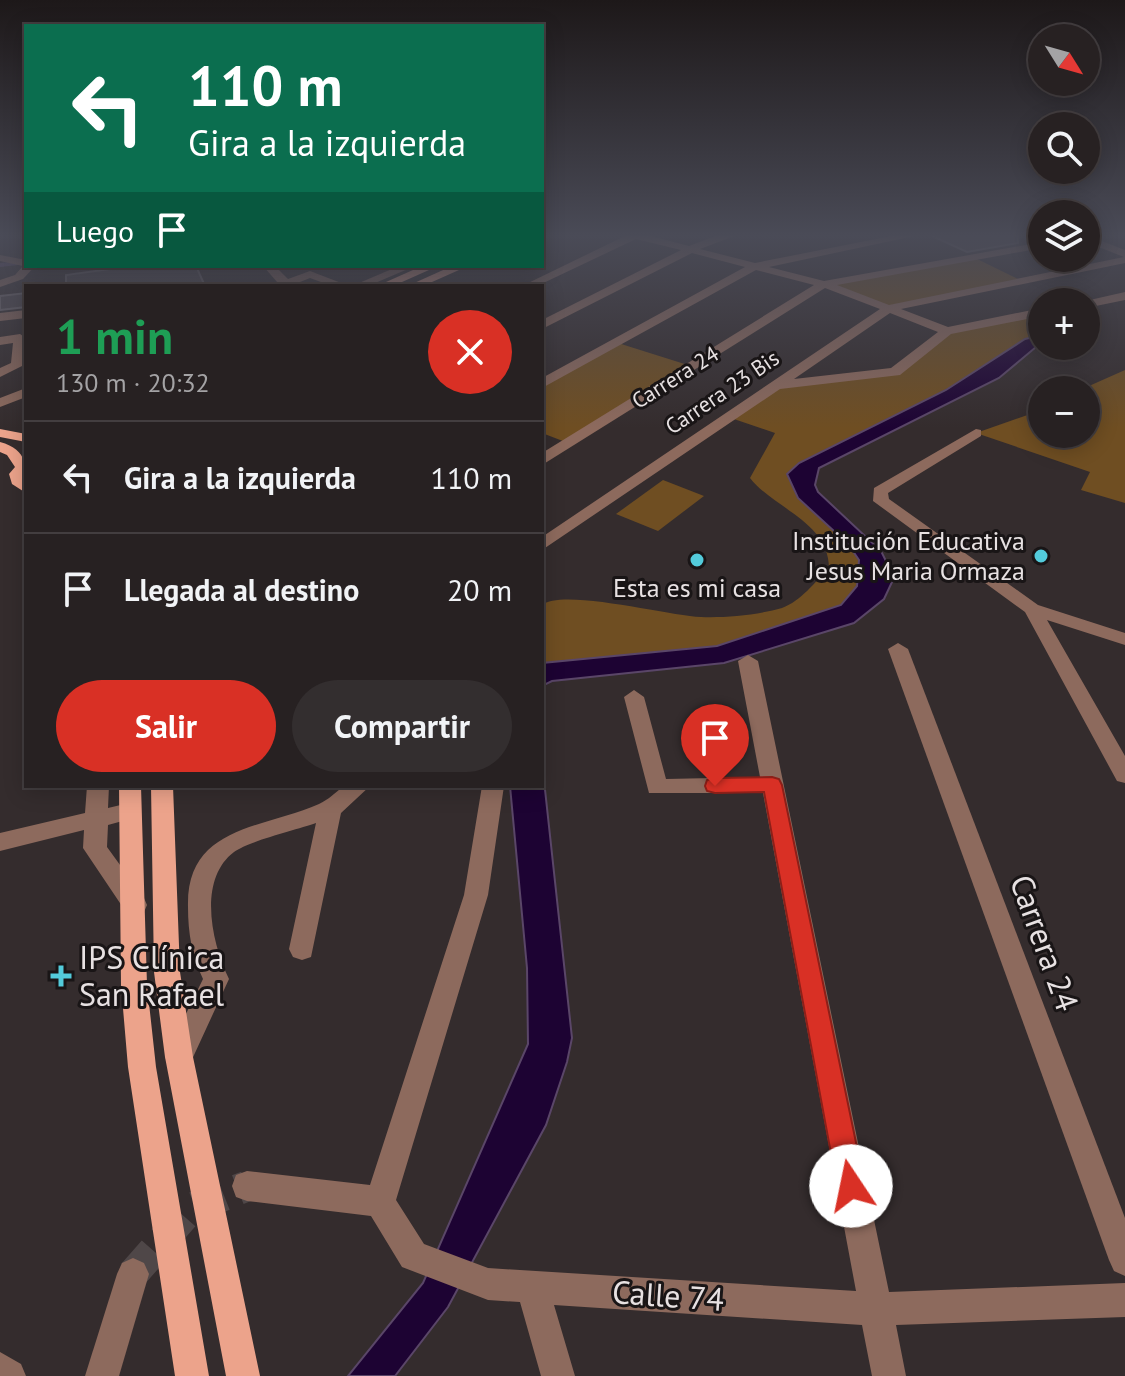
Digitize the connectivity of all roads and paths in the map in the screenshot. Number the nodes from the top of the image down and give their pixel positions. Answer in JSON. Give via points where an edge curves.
{"nodes":[{"id":1,"x":593,"y":299,"type":"edge"},
{"id":2,"x":695,"y":299,"type":"edge"},
{"id":3,"x":800,"y":299,"type":"edge"},
{"id":4,"x":866,"y":299,"type":"edge"},
{"id":5,"x":933,"y":299,"type":"edge"},
{"id":6,"x":890,"y":308,"type":"junction"},
{"id":7,"x":24,"y":314,"type":"edge"},
{"id":8,"x":1028,"y":315,"type":"edge"},
{"id":9,"x":0,"y":317,"type":"edge"},
{"id":10,"x":544,"y":324,"type":"edge"},
{"id":11,"x":947,"y":331,"type":"junction"},
{"id":12,"x":0,"y":341,"type":"edge"},
{"id":13,"x":22,"y":348,"type":"edge"},
{"id":14,"x":0,"y":373,"type":"edge"},
{"id":15,"x":544,"y":383,"type":"edge"},
{"id":16,"x":774,"y":386,"type":"junction"},
{"id":17,"x":24,"y":393,"type":"edge"},
{"id":18,"x":0,"y":403,"type":"edge"},
{"id":19,"x":0,"y":433,"type":"edge"},
{"id":20,"x":976,"y":433,"type":"dead end"},
{"id":21,"x":24,"y":438,"type":"edge"},
{"id":22,"x":0,"y":446,"type":"edge"},
{"id":23,"x":544,"y":459,"type":"edge"},
{"id":24,"x":22,"y":466,"type":"edge"},
{"id":25,"x":0,"y":474,"type":"edge"},
{"id":26,"x":24,"y":486,"type":"edge"},
{"id":27,"x":0,"y":488,"type":"edge"},
{"id":28,"x":24,"y":488,"type":"edge"},
{"id":29,"x":544,"y":544,"type":"edge"},
{"id":30,"x":1032,"y":609,"type":"junction"},
{"id":31,"x":1125,"y":639,"type":"edge"},
{"id":32,"x":898,"y":649,"type":"dead end"},
{"id":33,"x":748,"y":661,"type":"dead end"},
{"id":34,"x":634,"y":697,"type":"dead end"},
{"id":35,"x":1125,"y":775,"type":"edge"},
{"id":36,"x":772,"y":785,"type":"junction"},
{"id":37,"x":98,"y":788,"type":"edge"},
{"id":38,"x":162,"y":788,"type":"edge"},
{"id":39,"x":356,"y":788,"type":"edge"},
{"id":40,"x":493,"y":788,"type":"edge"},
{"id":41,"x":130,"y":799,"type":"edge"},
{"id":42,"x":330,"y":809,"type":"junction"},
{"id":43,"x":96,"y":819,"type":"junction"},
{"id":44,"x":0,"y":842,"type":"edge"},
{"id":45,"x":135,"y":905,"type":"junction"},
{"id":46,"x":302,"y":949,"type":"dead end"},
{"id":47,"x":179,"y":1057,"type":"junction"},
{"id":48,"x":247,"y":1186,"type":"tunnel mouth"},
{"id":49,"x":380,"y":1202,"type":"junction"},
{"id":50,"x":1125,"y":1260,"type":"edge"},
{"id":51,"x":133,"y":1274,"type":"tunnel mouth"},
{"id":52,"x":532,"y":1287,"type":"junction"},
{"id":53,"x":1125,"y":1300,"type":"edge"},
{"id":54,"x":875,"y":1309,"type":"junction"},
{"id":55,"x":0,"y":1369,"type":"edge"},
{"id":56,"x":9,"y":1376,"type":"edge"},
{"id":57,"x":102,"y":1376,"type":"edge"},
{"id":58,"x":192,"y":1376,"type":"edge"},
{"id":59,"x":243,"y":1376,"type":"edge"},
{"id":60,"x":558,"y":1376,"type":"edge"},
{"id":61,"x":889,"y":1376,"type":"edge"}],
"edges":[{"from":1,"to":10,"type":"street"},
{"from":2,"to":15,"type":"street"},
{"from":3,"to":23,"type":"street","name":"Carrera 24"},
{"from":4,"to":6,"type":"street"},
{"from":5,"to":6,"type":"street","name":"Carrera 23 Bis"},
{"from":6,"to":11,"type":"street"},
{"from":6,"to":16,"type":"street","name":"Carrera 23 Bis"},
{"from":7,"to":9,"type":"street"},
{"from":8,"to":11,"type":"street"},
{"from":11,"to":16,"type":"street","via":[[895,372]]},
{"from":12,"to":13,"type":"street","via":[[20,338]]},
{"from":13,"to":14,"type":"street","via":[[17,365]]},
{"from":16,"to":29,"type":"street","name":"Carrera 23 Bis"},
{"from":17,"to":18,"type":"street"},
{"from":19,"to":21,"type":"main road"},
{"from":20,"to":30,"type":"street","via":[[880,491],[881,501]]},
{"from":22,"to":24,"type":"main road","via":[[13,452]]},
{"from":24,"to":25,"type":"main road"},
{"from":24,"to":26,"type":"main road","via":[[17,479]]},
{"from":27,"to":28,"type":"main road"},
{"from":30,"to":31,"type":"street"},
{"from":30,"to":35,"type":"street"},
{"from":32,"to":50,"type":"street","name":"Carrera 24"},
{"from":33,"to":36,"type":"street"},
{"from":34,"to":36,"type":"street","via":[[657,787]]},
{"from":36,"to":54,"type":"street"},
{"from":37,"to":43,"type":"street"},
{"from":38,"to":47,"type":"main road","via":[[167,972]]},
{"from":39,"to":42,"type":"street"},
{"from":40,"to":49,"type":"street","via":[[476,895]]},
{"from":41,"to":43,"type":"street"},
{"from":41,"to":45,"type":"main road"},
{"from":42,"to":46,"type":"street"},
{"from":42,"to":47,"type":"street","via":[[227,845],[205,869],[201,932],[216,979]]},
{"from":43,"to":44,"type":"street"},
{"from":43,"to":45,"type":"street","via":[[95,848]]},
{"from":45,"to":58,"type":"main road","via":[[134,985],[142,1067]]},
{"from":47,"to":59,"type":"main road"},
{"from":48,"to":49,"type":"street"},
{"from":49,"to":52,"type":"street","name":"Calle 74","via":[[413,1256],[488,1284]]},
{"from":51,"to":57,"type":"street"},
{"from":52,"to":54,"type":"street","name":"Calle 74"},
{"from":52,"to":60,"type":"street"},
{"from":53,"to":54,"type":"street","name":"Calle 74"},
{"from":54,"to":61,"type":"street"},
{"from":55,"to":56,"type":"street"}]}
